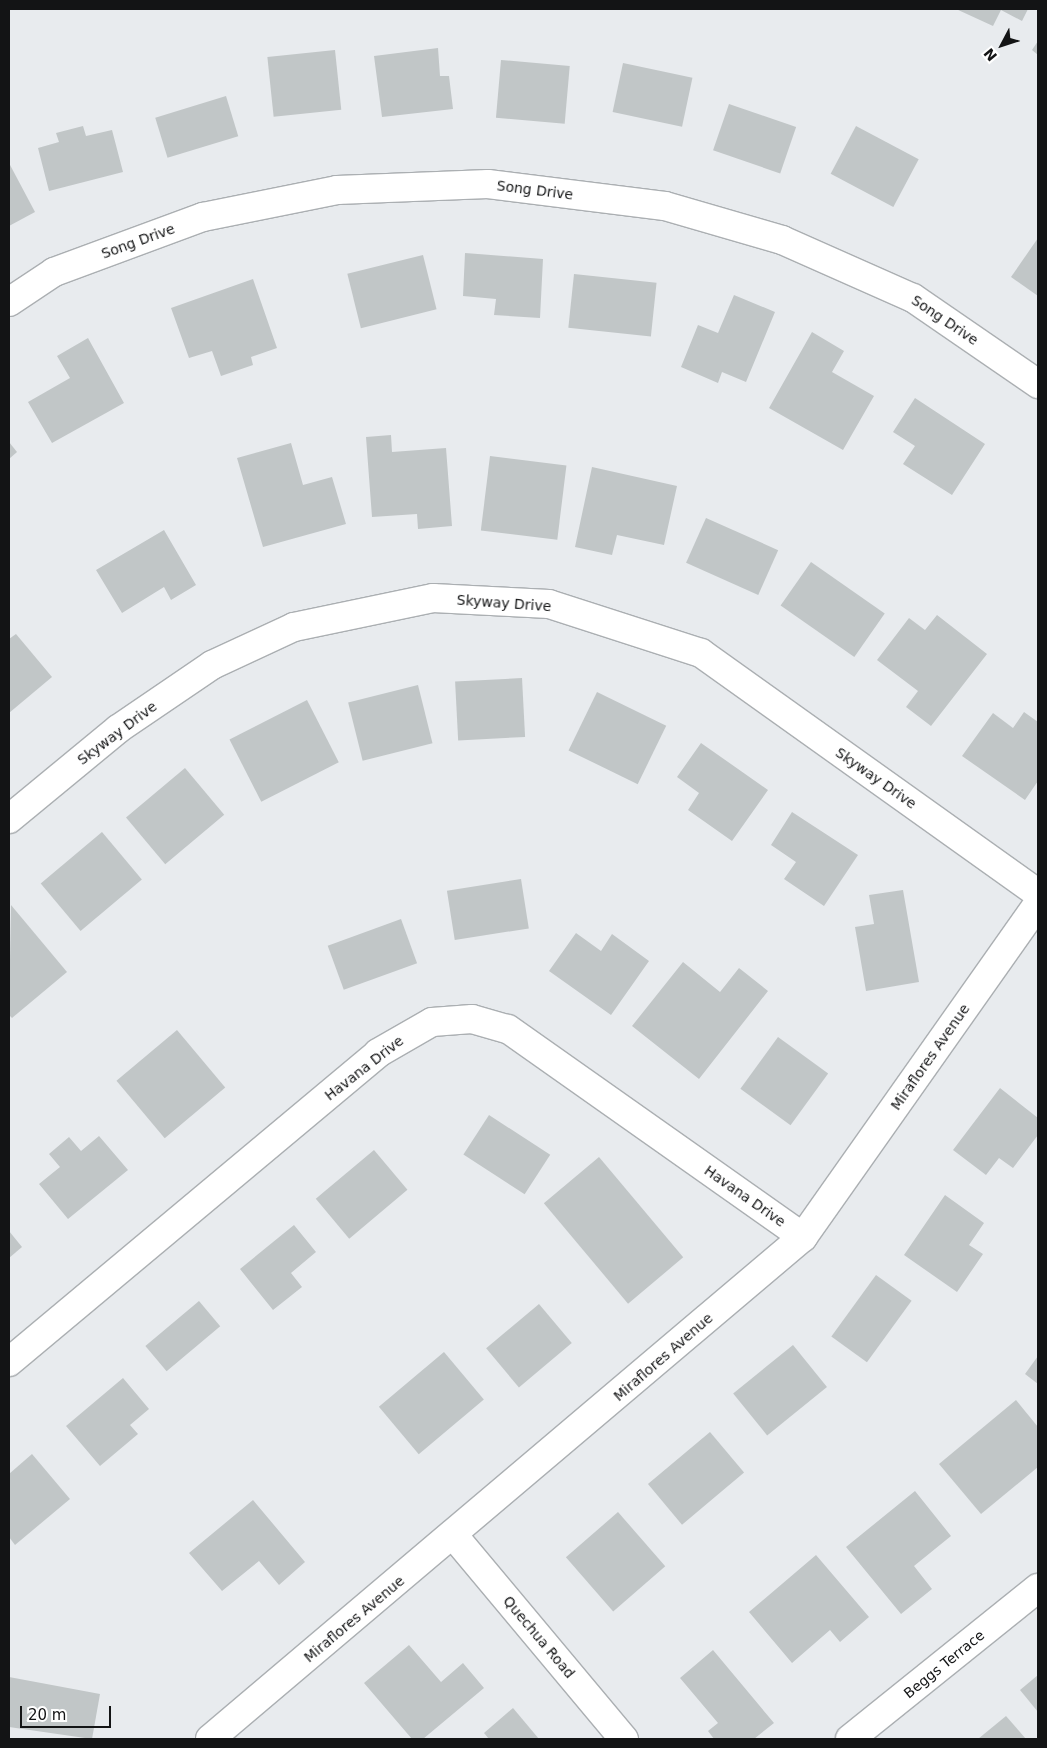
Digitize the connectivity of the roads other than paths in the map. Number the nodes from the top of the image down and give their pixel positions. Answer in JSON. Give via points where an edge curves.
{"nodes":[{"id":1,"x":9,"y":302,"type":"edge"},
{"id":2,"x":1038,"y":384,"type":"edge"},
{"id":3,"x":9,"y":819,"type":"edge"},
{"id":4,"x":1038,"y":893,"type":"edge"},
{"id":5,"x":1038,"y":904,"type":"edge"},
{"id":6,"x":803,"y":1237,"type":"junction"},
{"id":7,"x":9,"y":1362,"type":"edge"},
{"id":8,"x":454,"y":1536,"type":"junction"},
{"id":9,"x":1038,"y":1588,"type":"edge"},
{"id":10,"x":210,"y":1739,"type":"edge"},
{"id":11,"x":624,"y":1739,"type":"edge"},
{"id":12,"x":850,"y":1739,"type":"edge"}],
"edges":[{"from":1,"to":2,"type":"street","name":"Song Drive","via":[[54,272],[202,217],[338,190],[488,184],[665,206],[782,240],[913,298]]},
{"from":3,"to":4,"type":"street","name":"Skyway Drive","via":[[118,729],[212,665],[294,627],[432,598],[549,604],[700,653]]},
{"from":5,"to":6,"type":"street","name":"Miraflores Avenue"},
{"from":6,"to":7,"type":"street","name":"Havana Drive","via":[[508,1029],[472,1019],[432,1022],[378,1053]]},
{"from":6,"to":8,"type":"street","name":"Miraflores Avenue"},
{"from":8,"to":10,"type":"street","name":"Miraflores Avenue"},
{"from":8,"to":11,"type":"street","name":"Quechua Road"},
{"from":9,"to":12,"type":"street","name":"Beggs Terrace"}]}
